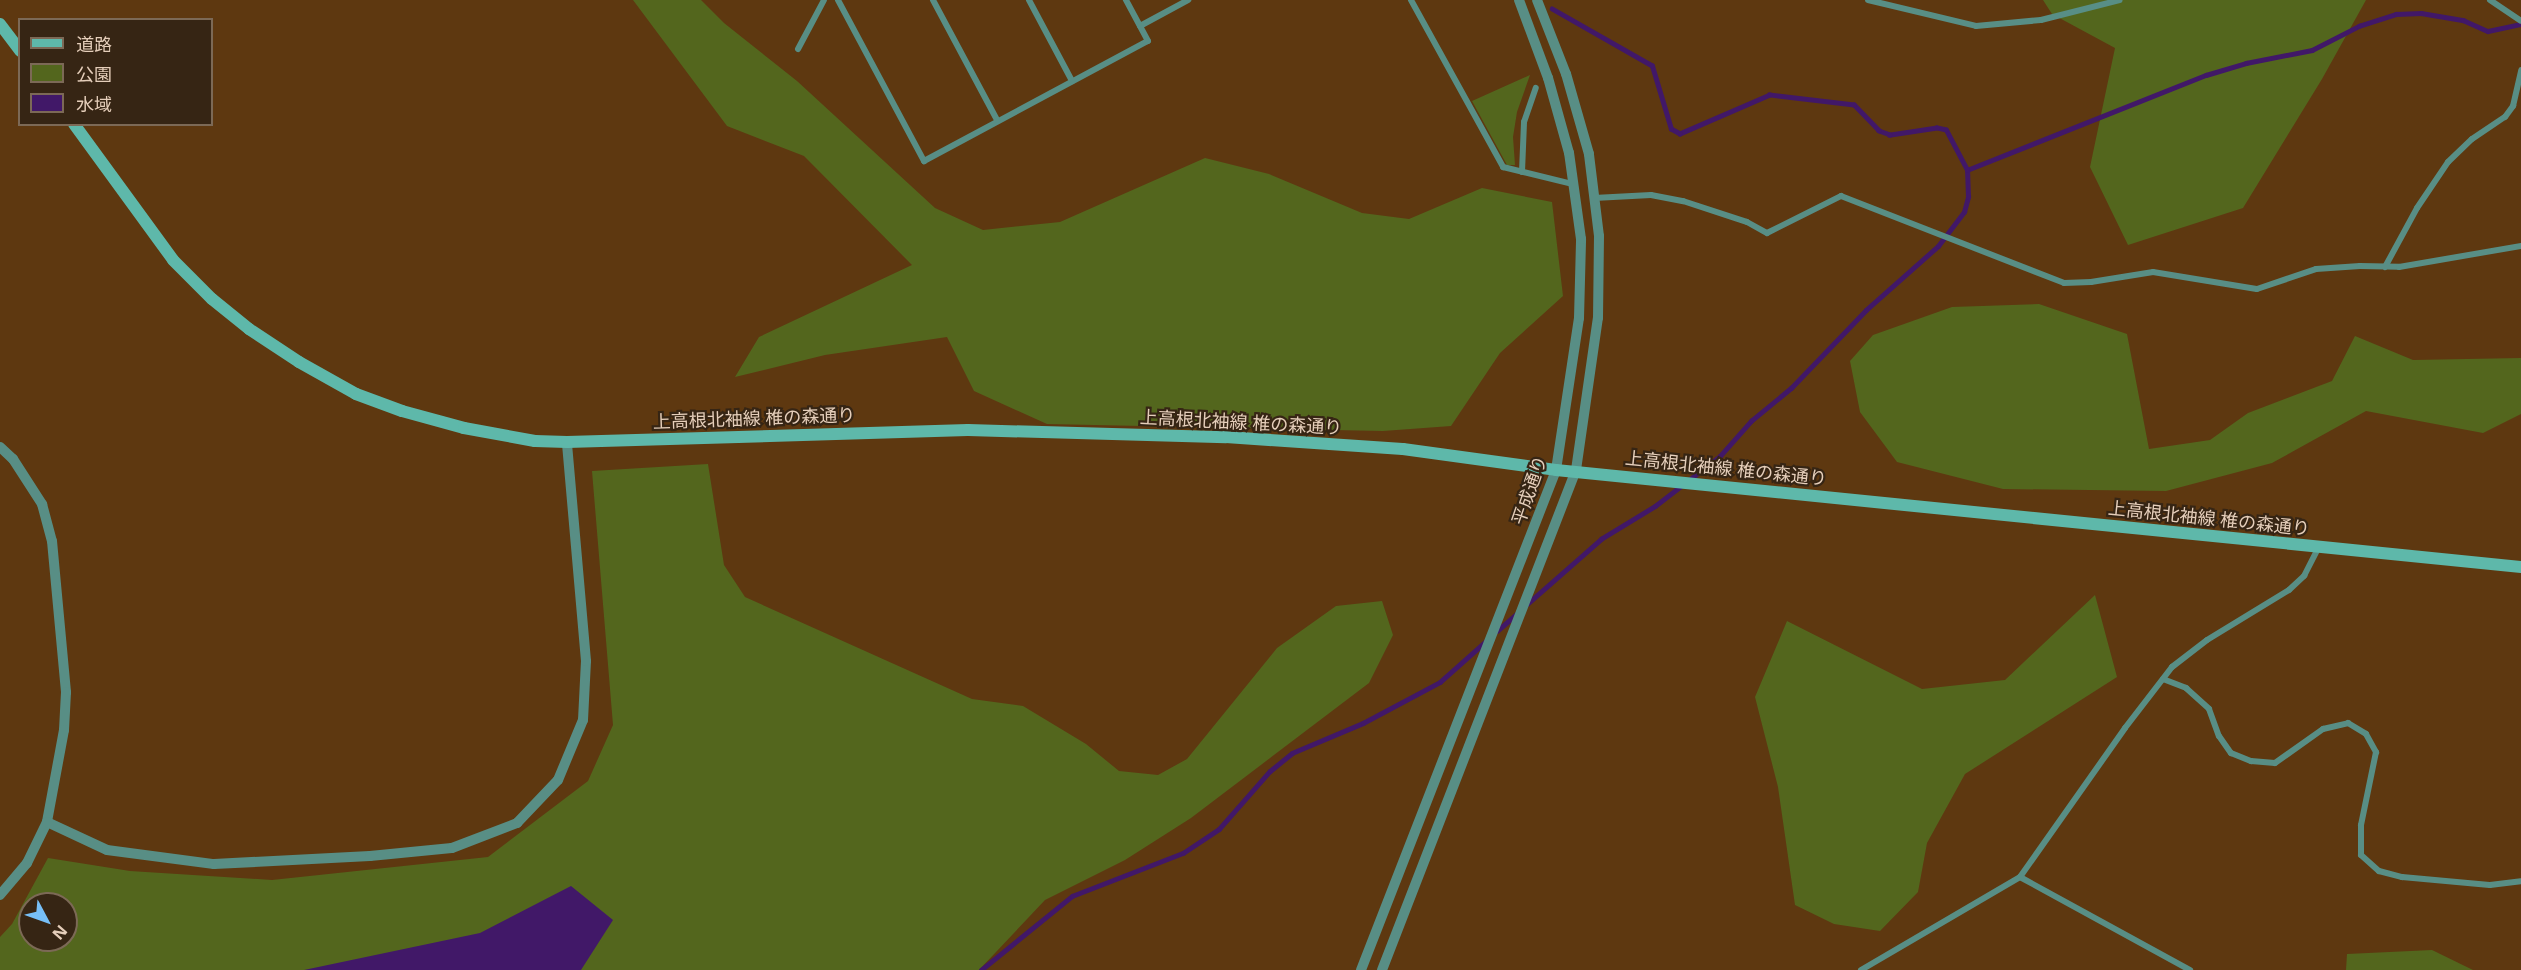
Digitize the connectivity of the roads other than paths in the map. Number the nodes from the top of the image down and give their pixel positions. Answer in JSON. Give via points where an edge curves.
{"nodes":[{"id":1,"x":824,"y":0,"type":"edge"},
{"id":2,"x":838,"y":0,"type":"edge"},
{"id":3,"x":933,"y":0,"type":"edge"},
{"id":4,"x":1029,"y":0,"type":"edge"},
{"id":5,"x":1126,"y":0,"type":"edge"},
{"id":6,"x":1188,"y":0,"type":"edge"},
{"id":7,"x":1412,"y":0,"type":"edge"},
{"id":8,"x":1519,"y":0,"type":"edge"},
{"id":9,"x":1538,"y":0,"type":"edge"},
{"id":10,"x":1868,"y":0,"type":"edge"},
{"id":11,"x":2120,"y":0,"type":"edge"},
{"id":12,"x":2490,"y":0,"type":"edge"},
{"id":13,"x":2521,"y":21,"type":"edge"},
{"id":14,"x":0,"y":24,"type":"edge"},
{"id":15,"x":1140,"y":26,"type":"junction"},
{"id":16,"x":18,"y":48,"type":"edge"},
{"id":17,"x":798,"y":49,"type":"dead end"},
{"id":18,"x":2521,"y":70,"type":"edge"},
{"id":19,"x":1072,"y":81,"type":"junction"},
{"id":20,"x":1536,"y":88,"type":"dead end"},
{"id":21,"x":997,"y":120,"type":"junction"},
{"id":22,"x":75,"y":126,"type":"edge"},
{"id":23,"x":1522,"y":172,"type":"junction"},
{"id":24,"x":1573,"y":184,"type":"junction"},
{"id":25,"x":1594,"y":198,"type":"junction"},
{"id":26,"x":2521,"y":246,"type":"edge"},
{"id":27,"x":2385,"y":267,"type":"junction"},
{"id":28,"x":567,"y":442,"type":"junction"},
{"id":29,"x":0,"y":447,"type":"edge"},
{"id":30,"x":1556,"y":470,"type":"junction"},
{"id":31,"x":1576,"y":470,"type":"junction"},
{"id":32,"x":2318,"y":548,"type":"junction"},
{"id":33,"x":2521,"y":567,"type":"edge"},
{"id":34,"x":2163,"y":679,"type":"junction"},
{"id":35,"x":47,"y":822,"type":"junction"},
{"id":36,"x":2020,"y":877,"type":"junction"},
{"id":37,"x":2521,"y":881,"type":"edge"},
{"id":38,"x":0,"y":895,"type":"edge"},
{"id":39,"x":2187,"y":969,"type":"edge"},
{"id":40,"x":1361,"y":970,"type":"edge"},
{"id":41,"x":1382,"y":970,"type":"edge"},
{"id":42,"x":1862,"y":970,"type":"edge"}],
"edges":[{"from":1,"to":17,"type":"street"},
{"from":2,"to":21,"type":"street","via":[[924,160]]},
{"from":3,"to":21,"type":"street"},
{"from":4,"to":19,"type":"street"},
{"from":5,"to":15,"type":"street"},
{"from":6,"to":15,"type":"street"},
{"from":7,"to":23,"type":"street","via":[[1503,167]]},
{"from":8,"to":24,"type":"street","name":"平成通り","via":[[1548,78],[1569,153]]},
{"from":9,"to":25,"type":"street","name":"平成通り","via":[[1566,74],[1589,154]]},
{"from":10,"to":11,"type":"street","via":[[1976,26],[2041,20]]},
{"from":12,"to":13,"type":"street"},
{"from":14,"to":16,"type":"main road"},
{"from":15,"to":19,"type":"street","via":[[1148,41]]},
{"from":18,"to":27,"type":"street","via":[[2513,106],[2505,117],[2472,139],[2448,162],[2416,208]]},
{"from":19,"to":21,"type":"street"},
{"from":20,"to":23,"type":"street","via":[[1524,122]]},
{"from":22,"to":28,"type":"main road","name":"上高根北袖線 椎の森通り","via":[[173,260],[212,299],[290,356],[356,394],[402,411],[464,428],[535,441]]},
{"from":23,"to":24,"type":"street"},
{"from":24,"to":30,"type":"street","name":"平成通り","via":[[1581,239],[1579,318]]},
{"from":25,"to":27,"type":"street","via":[[1650,195],[1683,201],[1747,222],[1767,233],[1842,196],[2064,283],[2152,272],[2257,289],[2316,269]]},
{"from":25,"to":31,"type":"street","name":"平成通り","via":[[1599,236],[1598,318]]},
{"from":26,"to":27,"type":"street"},
{"from":28,"to":30,"type":"main road","name":"上高根北袖線 椎の森通り","via":[[968,430],[1214,437],[1403,449]]},
{"from":28,"to":35,"type":"street","via":[[586,661],[583,720],[558,780],[517,823],[452,848],[214,864],[107,850]]},
{"from":29,"to":35,"type":"street","via":[[13,459],[42,504],[52,541],[66,692],[62,741]]},
{"from":30,"to":31,"type":"main road","name":"上高根北袖線 椎の森通り"},
{"from":30,"to":40,"type":"street","name":"平成通り"},
{"from":31,"to":32,"type":"main road","name":"上高根北袖線 椎の森通り"},
{"from":31,"to":41,"type":"street","name":"平成通り"},
{"from":32,"to":33,"type":"main road","name":"上高根北袖線 椎の森通り"},
{"from":32,"to":34,"type":"street","via":[[2304,576],[2289,590],[2207,640],[2172,667]]},
{"from":34,"to":36,"type":"street"},
{"from":34,"to":37,"type":"street","via":[[2186,688],[2209,709],[2219,736],[2231,753],[2251,761],[2275,763],[2323,729],[2348,723],[2366,734],[2376,752],[2361,825],[2361,855],[2379,871],[2402,877],[2490,885]]},
{"from":35,"to":38,"type":"street","via":[[27,863]]},
{"from":36,"to":39,"type":"street"},
{"from":36,"to":42,"type":"street"}]}
